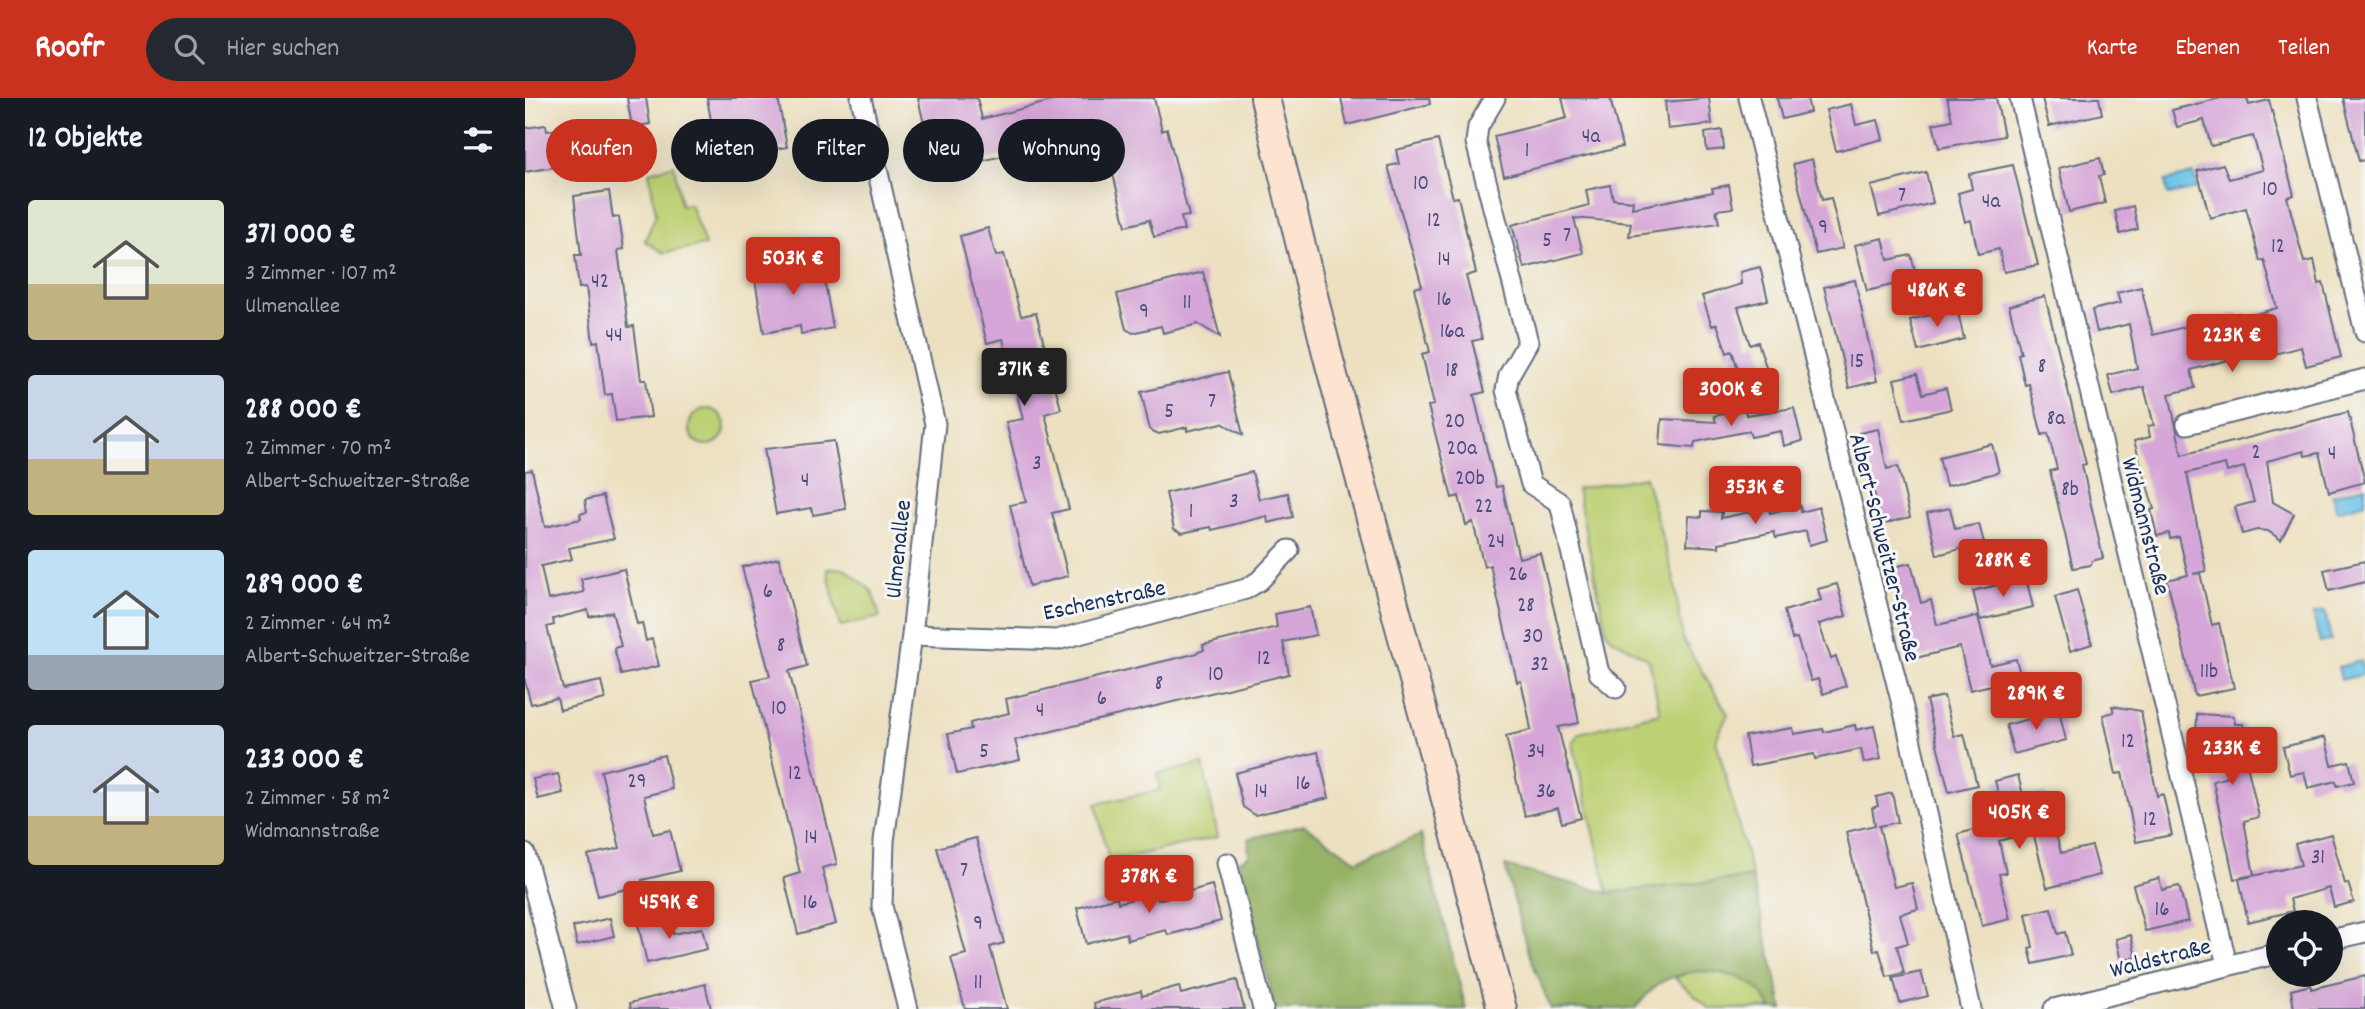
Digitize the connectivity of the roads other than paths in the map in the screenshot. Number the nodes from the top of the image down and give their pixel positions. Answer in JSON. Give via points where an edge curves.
{"nodes":[{"id":1,"x":860,"y":98,"type":"edge"},
{"id":2,"x":1265,"y":98,"type":"edge"},
{"id":3,"x":1495,"y":98,"type":"edge"},
{"id":4,"x":1749,"y":98,"type":"edge"},
{"id":5,"x":2020,"y":98,"type":"edge"},
{"id":6,"x":2307,"y":98,"type":"edge"},
{"id":7,"x":2365,"y":332,"type":"edge"},
{"id":8,"x":2365,"y":379,"type":"edge"},
{"id":9,"x":2187,"y":424,"type":"dead end"},
{"id":10,"x":1289,"y":550,"type":"dead end"},
{"id":11,"x":912,"y":635,"type":"junction"},
{"id":12,"x":1616,"y":688,"type":"dead end"},
{"id":13,"x":525,"y":854,"type":"edge"},
{"id":14,"x":1227,"y":863,"type":"dead end"},
{"id":15,"x":2365,"y":932,"type":"edge"},
{"id":16,"x":2343,"y":937,"type":"edge"},
{"id":17,"x":2266,"y":956,"type":"edge"},
{"id":18,"x":2227,"y":965,"type":"junction"},
{"id":19,"x":566,"y":1009,"type":"edge"},
{"id":20,"x":908,"y":1009,"type":"edge"},
{"id":21,"x":1263,"y":1009,"type":"edge"},
{"id":22,"x":1502,"y":1009,"type":"edge"},
{"id":23,"x":1971,"y":1009,"type":"edge"},
{"id":24,"x":2054,"y":1009,"type":"edge"}],
"edges":[{"from":1,"to":11,"type":"street","name":"Ulmenallee","via":[[935,425]]},
{"from":2,"to":22,"type":"main road","via":[[1328,357]]},
{"from":3,"to":12,"type":"street","via":[[1478,127],[1476,142],[1528,342],[1509,375],[1506,390],[1531,484],[1560,503],[1599,673]]},
{"from":4,"to":23,"type":"street","name":"Albert-Schweitzer-Straße","via":[[1906,723]]},
{"from":5,"to":18,"type":"street","name":"Widmannstraße"},
{"from":6,"to":7,"type":"street"},
{"from":8,"to":9,"type":"street"},
{"from":10,"to":11,"type":"street","name":"Eschenstraße","via":[[1245,589],[1057,640]]},
{"from":11,"to":20,"type":"street","name":"Ulmenallee","via":[[884,841],[882,905]]},
{"from":13,"to":19,"type":"street"},
{"from":14,"to":21,"type":"street"},
{"from":15,"to":16,"type":"street"},
{"from":17,"to":18,"type":"street","name":"Waldstraße"},
{"from":18,"to":24,"type":"street","name":"Waldstraße"}]}
